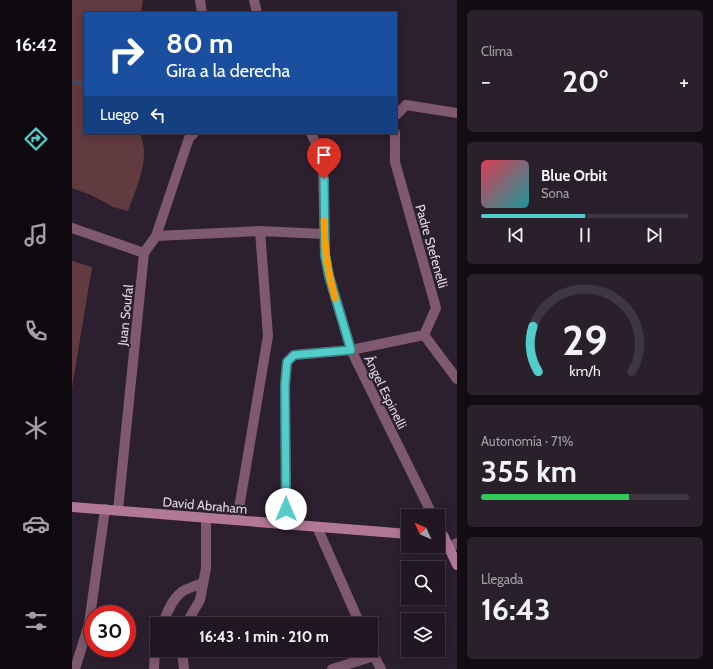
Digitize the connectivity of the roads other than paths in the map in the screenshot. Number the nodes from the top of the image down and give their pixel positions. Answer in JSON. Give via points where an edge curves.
{"nodes":[{"id":1,"x":200,"y":0,"type":"edge"},
{"id":2,"x":254,"y":0,"type":"edge"},
{"id":3,"x":202,"y":12,"type":"edge"},
{"id":4,"x":257,"y":12,"type":"edge"},
{"id":5,"x":457,"y":113,"type":"edge"},
{"id":6,"x":397,"y":114,"type":"edge"},
{"id":7,"x":193,"y":134,"type":"edge"},
{"id":8,"x":312,"y":134,"type":"edge"},
{"id":9,"x":395,"y":134,"type":"edge"},
{"id":10,"x":72,"y":228,"type":"edge"},
{"id":11,"x":260,"y":231,"type":"junction"},
{"id":12,"x":324,"y":234,"type":"junction"},
{"id":13,"x":156,"y":236,"type":"junction"},
{"id":14,"x":144,"y":253,"type":"junction"},
{"id":15,"x":424,"y":334,"type":"junction"},
{"id":16,"x":351,"y":350,"type":"junction"},
{"id":17,"x":456,"y":377,"type":"edge"},
{"id":18,"x":72,"y":507,"type":"edge"},
{"id":19,"x":105,"y":509,"type":"junction"},
{"id":20,"x":430,"y":509,"type":"edge"},
{"id":21,"x":118,"y":510,"type":"junction"},
{"id":22,"x":206,"y":518,"type":"junction"},
{"id":23,"x":237,"y":520,"type":"junction"},
{"id":24,"x":286,"y":524,"type":"junction"},
{"id":25,"x":317,"y":527,"type":"junction"},
{"id":26,"x":401,"y":533,"type":"edge"},
{"id":27,"x":453,"y":546,"type":"edge"},
{"id":28,"x":457,"y":565,"type":"edge"},
{"id":29,"x":203,"y":583,"type":"junction"},
{"id":30,"x":165,"y":617,"type":"edge"},
{"id":31,"x":190,"y":617,"type":"edge"},
{"id":32,"x":357,"y":617,"type":"edge"},
{"id":33,"x":155,"y":657,"type":"edge"},
{"id":34,"x":183,"y":657,"type":"edge"},
{"id":35,"x":362,"y":657,"type":"edge"},
{"id":36,"x":374,"y":657,"type":"edge"},
{"id":37,"x":75,"y":669,"type":"edge"},
{"id":38,"x":154,"y":669,"type":"edge"},
{"id":39,"x":184,"y":669,"type":"edge"},
{"id":40,"x":332,"y":669,"type":"edge"},
{"id":41,"x":381,"y":669,"type":"edge"}],
"edges":[{"from":1,"to":3,"type":"street"},
{"from":2,"to":4,"type":"street"},
{"from":5,"to":6,"type":"street","via":[[406,105]]},
{"from":7,"to":13,"type":"street","name":"Juan Soufal","via":[[189,138]]},
{"from":8,"to":12,"type":"street","name":"Ángel Espinelli","via":[[323,166]]},
{"from":9,"to":15,"type":"street","name":"Padre Stefenelli","via":[[395,162],[436,308]]},
{"from":10,"to":14,"type":"street"},
{"from":11,"to":12,"type":"street"},
{"from":11,"to":13,"type":"street"},
{"from":11,"to":23,"type":"street","via":[[268,336]]},
{"from":12,"to":16,"type":"street","name":"Ángel Espinelli","via":[[329,276]]},
{"from":13,"to":14,"type":"street","name":"Juan Soufal"},
{"from":14,"to":21,"type":"street","name":"Juan Soufal"},
{"from":15,"to":16,"type":"street"},
{"from":15,"to":17,"type":"street"},
{"from":16,"to":20,"type":"street","name":"Ángel Espinelli"},
{"from":16,"to":24,"type":"street","via":[[294,355],[287,362]]},
{"from":18,"to":19,"type":"main road","name":"David Abraham"},
{"from":19,"to":21,"type":"main road","name":"David Abraham"},
{"from":19,"to":37,"type":"street","via":[[89,624]]},
{"from":21,"to":22,"type":"main road","name":"David Abraham"},
{"from":22,"to":23,"type":"main road","name":"David Abraham"},
{"from":22,"to":29,"type":"street","via":[[206,568]]},
{"from":23,"to":24,"type":"main road","name":"David Abraham"},
{"from":24,"to":25,"type":"main road","name":"David Abraham"},
{"from":25,"to":26,"type":"main road","name":"David Abraham"},
{"from":25,"to":32,"type":"street"},
{"from":27,"to":28,"type":"main road"},
{"from":29,"to":30,"type":"street","via":[[184,590],[175,599]]},
{"from":29,"to":31,"type":"street","via":[[200,600]]},
{"from":33,"to":38,"type":"street"},
{"from":34,"to":39,"type":"street"},
{"from":35,"to":40,"type":"street"},
{"from":36,"to":41,"type":"street"}]}
